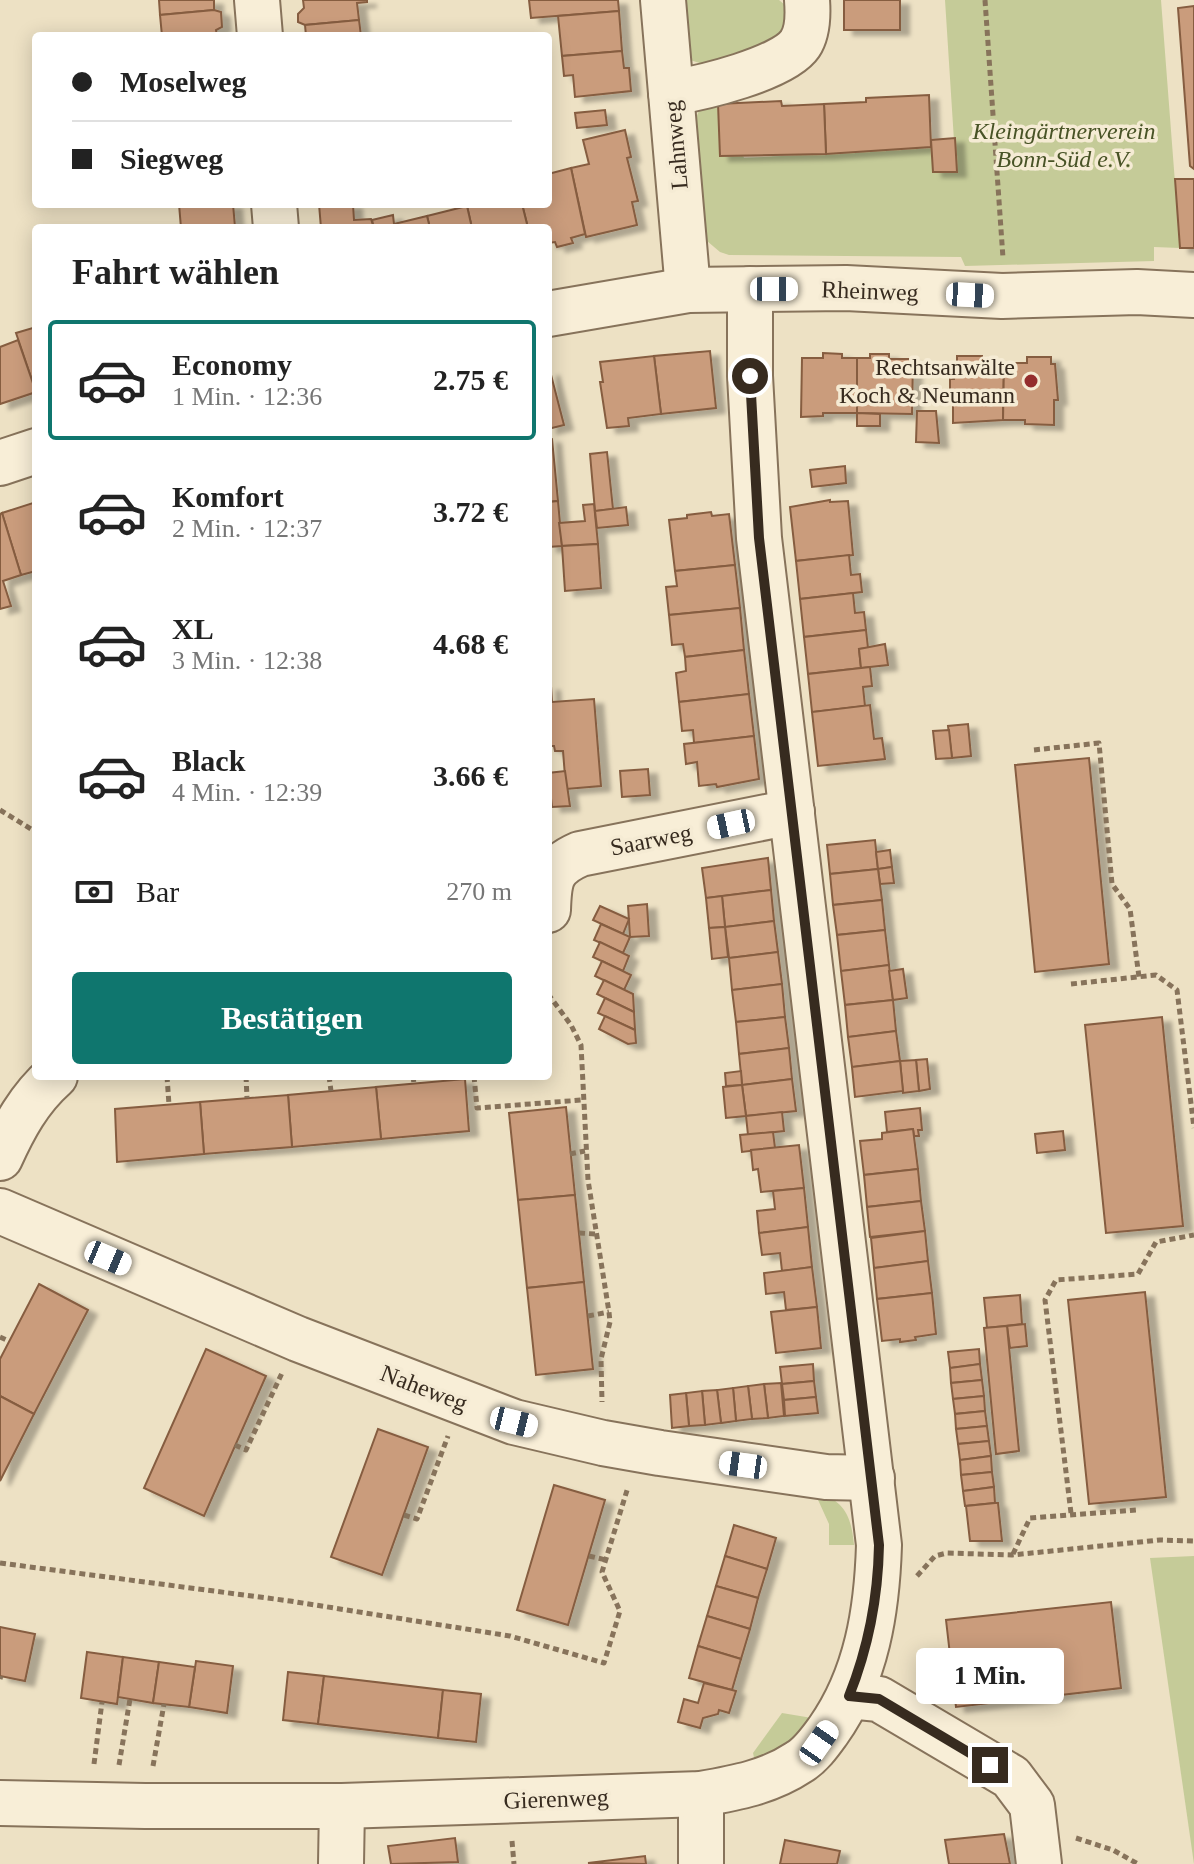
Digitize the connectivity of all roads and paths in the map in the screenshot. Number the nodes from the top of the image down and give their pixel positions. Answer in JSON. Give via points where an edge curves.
{"nodes":[{"id":1,"x":257,"y":0,"type":"edge"},
{"id":2,"x":663,"y":0,"type":"edge"},
{"id":3,"x":807,"y":0,"type":"edge"},
{"id":4,"x":985,"y":0,"type":"edge"},
{"id":5,"x":260,"y":32,"type":"edge"},
{"id":6,"x":671,"y":93,"type":"junction"},
{"id":7,"x":750,"y":289,"type":"junction"},
{"id":8,"x":688,"y":290,"type":"junction"},
{"id":9,"x":1194,"y":295,"type":"edge"},
{"id":10,"x":1002,"y":296,"type":"junction"},
{"id":11,"x":552,"y":313,"type":"edge"},
{"id":12,"x":32,"y":452,"type":"edge"},
{"id":13,"x":0,"y":463,"type":"edge"},
{"id":14,"x":1034,"y":750,"type":"dead end"},
{"id":15,"x":0,"y":810,"type":"edge"},
{"id":16,"x":792,"y":812,"type":"junction"},
{"id":17,"x":32,"y":830,"type":"edge"},
{"id":18,"x":552,"y":877,"type":"edge"},
{"id":19,"x":1139,"y":977,"type":"junction"},
{"id":20,"x":1071,"y":984,"type":"dead end"},
{"id":21,"x":552,"y":999,"type":"edge"},
{"id":22,"x":51,"y":1080,"type":"edge"},
{"id":23,"x":167,"y":1080,"type":"edge"},
{"id":24,"x":246,"y":1080,"type":"edge"},
{"id":25,"x":330,"y":1080,"type":"edge"},
{"id":26,"x":414,"y":1080,"type":"edge"},
{"id":27,"x":474,"y":1080,"type":"edge"},
{"id":28,"x":414,"y":1084,"type":"dead end"},
{"id":29,"x":331,"y":1091,"type":"dead end"},
{"id":30,"x":247,"y":1098,"type":"dead end"},
{"id":31,"x":582,"y":1100,"type":"junction"},
{"id":32,"x":169,"y":1105,"type":"dead end"},
{"id":33,"x":1194,"y":1128,"type":"edge"},
{"id":34,"x":585,"y":1151,"type":"junction"},
{"id":35,"x":570,"y":1154,"type":"dead end"},
{"id":36,"x":0,"y":1158,"type":"edge"},
{"id":37,"x":0,"y":1211,"type":"edge"},
{"id":38,"x":579,"y":1233,"type":"dead end"},
{"id":39,"x":595,"y":1234,"type":"junction"},
{"id":40,"x":1194,"y":1235,"type":"edge"},
{"id":41,"x":609,"y":1312,"type":"junction"},
{"id":42,"x":588,"y":1316,"type":"dead end"},
{"id":43,"x":0,"y":1337,"type":"edge"},
{"id":44,"x":298,"y":1339,"type":"junction"},
{"id":45,"x":9,"y":1341,"type":"dead end"},
{"id":46,"x":460,"y":1402,"type":"junction"},
{"id":47,"x":235,"y":1445,"type":"dead end"},
{"id":48,"x":621,"y":1446,"type":"junction"},
{"id":49,"x":872,"y":1478,"type":"junction"},
{"id":50,"x":1136,"y":1510,"type":"dead end"},
{"id":51,"x":1071,"y":1513,"type":"junction"},
{"id":52,"x":404,"y":1515,"type":"dead end"},
{"id":53,"x":1194,"y":1541,"type":"edge"},
{"id":54,"x":1012,"y":1555,"type":"junction"},
{"id":55,"x":589,"y":1556,"type":"dead end"},
{"id":56,"x":606,"y":1560,"type":"junction"},
{"id":57,"x":0,"y":1563,"type":"edge"},
{"id":58,"x":876,"y":1592,"type":"junction"},
{"id":59,"x":849,"y":1696,"type":"junction"},
{"id":60,"x":130,"y":1699,"type":"dead end"},
{"id":61,"x":102,"y":1702,"type":"dead end"},
{"id":62,"x":164,"y":1704,"type":"dead end"},
{"id":63,"x":701,"y":1794,"type":"junction"},
{"id":64,"x":0,"y":1803,"type":"edge"},
{"id":65,"x":115,"y":1805,"type":"junction"},
{"id":66,"x":342,"y":1806,"type":"junction"},
{"id":67,"x":1037,"y":1844,"type":"edge"},
{"id":68,"x":341,"y":1864,"type":"edge"},
{"id":69,"x":701,"y":1864,"type":"edge"},
{"id":70,"x":1138,"y":1864,"type":"edge"}],
"edges":[{"from":1,"to":5,"type":"street"},
{"from":2,"to":6,"type":"street","name":"Lahnweg"},
{"from":3,"to":6,"type":"street","via":[[800,44],[781,58],[719,84]]},
{"from":4,"to":10,"type":"path","via":[[1004,249]]},
{"from":6,"to":8,"type":"street","name":"Lahnweg"},
{"from":7,"to":8,"type":"street","name":"Rheinweg"},
{"from":7,"to":10,"type":"street","name":"Rheinweg"},
{"from":7,"to":16,"type":"street","name":"Gierenweg","via":[[759,538]]},
{"from":8,"to":11,"type":"street","name":"Rheinweg"},
{"from":9,"to":10,"type":"street","name":"Rheinweg"},
{"from":12,"to":13,"type":"street"},
{"from":14,"to":19,"type":"path","via":[[1099,743],[1112,884],[1130,909]]},
{"from":15,"to":17,"type":"path"},
{"from":16,"to":18,"type":"street","name":"Saarweg","via":[[580,854],[566,860]]},
{"from":16,"to":49,"type":"street","name":"Gierenweg"},
{"from":19,"to":20,"type":"path"},
{"from":19,"to":33,"type":"path","via":[[1156,975],[1177,990]]},
{"from":21,"to":31,"type":"path","via":[[581,1045]]},
{"from":22,"to":36,"type":"street","via":[[13,1128]]},
{"from":23,"to":32,"type":"path"},
{"from":24,"to":30,"type":"path"},
{"from":25,"to":29,"type":"path"},
{"from":26,"to":28,"type":"path"},
{"from":27,"to":31,"type":"path","via":[[477,1108]]},
{"from":31,"to":34,"type":"path"},
{"from":34,"to":35,"type":"path"},
{"from":34,"to":39,"type":"path"},
{"from":37,"to":44,"type":"street","name":"Naheweg"},
{"from":38,"to":39,"type":"path"},
{"from":39,"to":41,"type":"path"},
{"from":40,"to":51,"type":"path","via":[[1156,1242],[1138,1274],[1056,1280],[1045,1300]]},
{"from":41,"to":42,"type":"path"},
{"from":41,"to":48,"type":"path","via":[[601,1359]]},
{"from":43,"to":45,"type":"path"},
{"from":44,"to":46,"type":"street","name":"Naheweg"},
{"from":44,"to":47,"type":"path","via":[[246,1450]]},
{"from":46,"to":48,"type":"street","name":"Naheweg","via":[[514,1422]]},
{"from":46,"to":52,"type":"path","via":[[417,1519]]},
{"from":48,"to":49,"type":"street","name":"Naheweg","via":[[826,1477]]},
{"from":48,"to":56,"type":"path"},
{"from":49,"to":58,"type":"street","name":"Gierenweg","via":[[879,1545]]},
{"from":50,"to":51,"type":"path"},
{"from":51,"to":54,"type":"path","via":[[1030,1518]]},
{"from":53,"to":54,"type":"path"},
{"from":54,"to":58,"type":"path","via":[[935,1556],[903,1593]]},
{"from":55,"to":56,"type":"path"},
{"from":56,"to":57,"type":"path","via":[[602,1572],[620,1611],[604,1663],[510,1636]]},
{"from":58,"to":59,"type":"street","name":"Gierenweg","via":[[869,1642]]},
{"from":59,"to":63,"type":"street","name":"Gierenweg","via":[[802,1761],[771,1778]]},
{"from":59,"to":67,"type":"street","via":[[879,1699],[1011,1777],[1032,1805]]},
{"from":60,"to":65,"type":"path"},
{"from":61,"to":65,"type":"path"},
{"from":62,"to":65,"type":"path"},
{"from":63,"to":66,"type":"street","name":"Gierenweg"},
{"from":63,"to":69,"type":"street"},
{"from":64,"to":65,"type":"street","name":"Gierenweg"},
{"from":65,"to":66,"type":"street","name":"Gierenweg"},
{"from":66,"to":68,"type":"street"},
{"from":67,"to":70,"type":"path","via":[[1113,1850]]}]}
